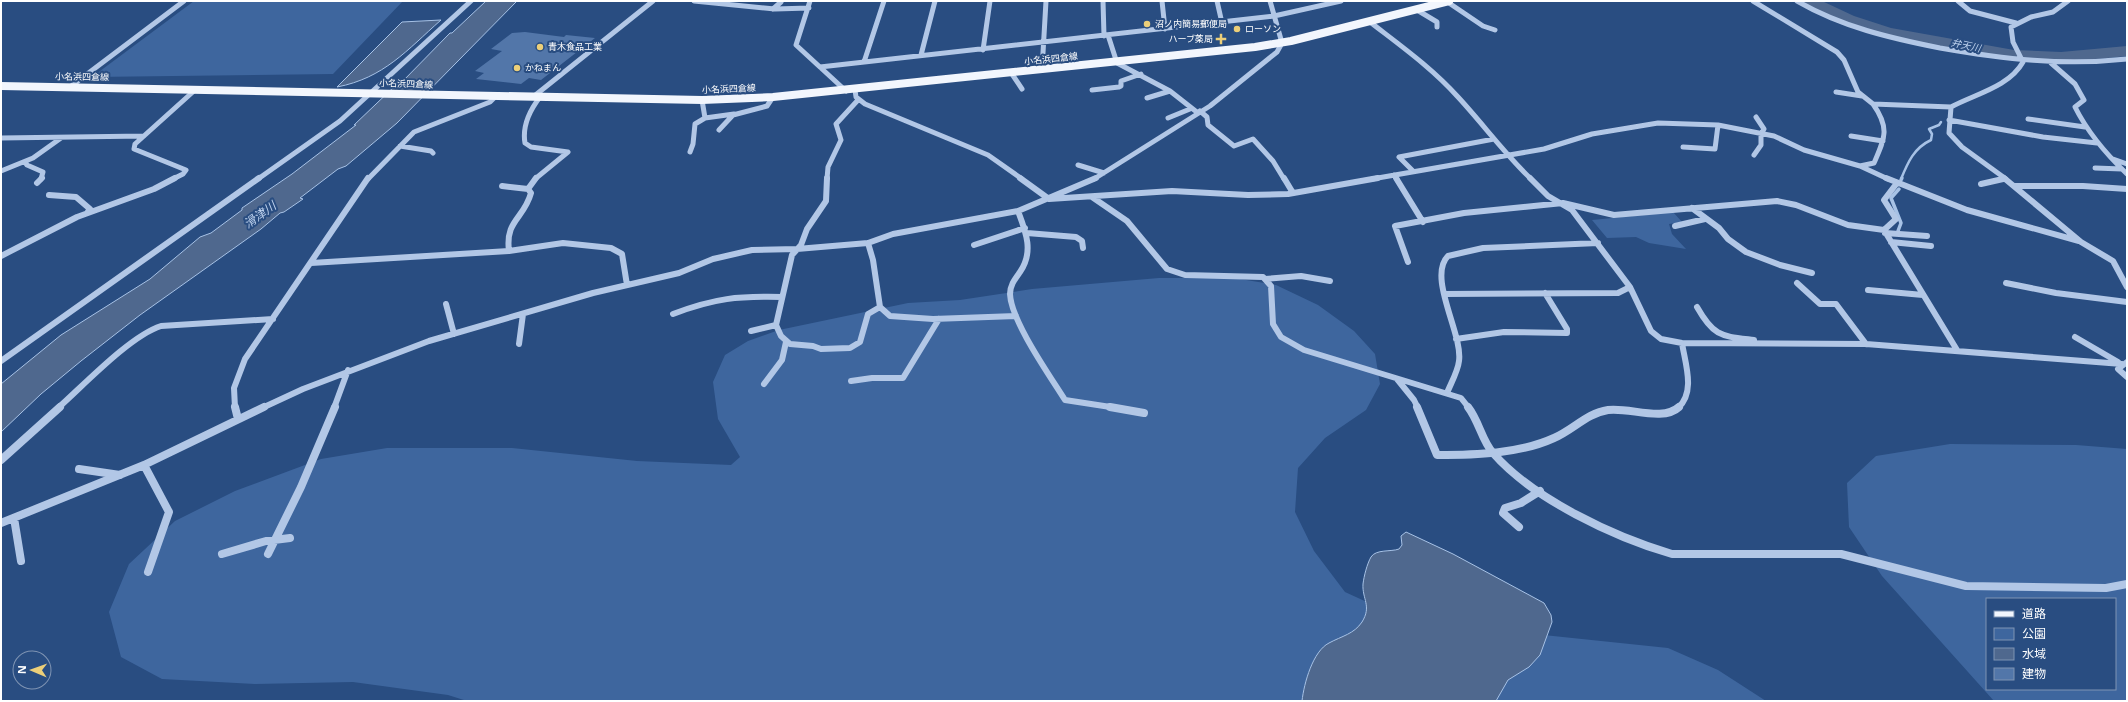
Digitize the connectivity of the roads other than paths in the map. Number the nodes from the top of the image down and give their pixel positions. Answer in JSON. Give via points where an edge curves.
{"nodes":[{"id":1,"x":184,"y":1,"type":"edge"},
{"id":2,"x":471,"y":1,"type":"edge"},
{"id":3,"x":653,"y":1,"type":"edge"},
{"id":4,"x":694,"y":1,"type":"edge"},
{"id":5,"x":752,"y":1,"type":"edge"},
{"id":6,"x":810,"y":1,"type":"edge"},
{"id":7,"x":884,"y":1,"type":"edge"},
{"id":8,"x":935,"y":1,"type":"edge"},
{"id":9,"x":990,"y":1,"type":"edge"},
{"id":10,"x":1046,"y":1,"type":"edge"},
{"id":11,"x":1103,"y":1,"type":"edge"},
{"id":12,"x":1162,"y":1,"type":"edge"},
{"id":13,"x":1217,"y":1,"type":"edge"},
{"id":14,"x":1270,"y":1,"type":"edge"},
{"id":15,"x":1341,"y":1,"type":"edge"},
{"id":16,"x":1447,"y":1,"type":"edge"},
{"id":17,"x":1753,"y":1,"type":"edge"},
{"id":18,"x":1797,"y":1,"type":"edge"},
{"id":19,"x":1958,"y":1,"type":"edge"},
{"id":20,"x":2068,"y":1,"type":"edge"},
{"id":21,"x":705,"y":2,"type":"edge"},
{"id":22,"x":781,"y":2,"type":"edge"},
{"id":23,"x":1334,"y":2,"type":"edge"},
{"id":24,"x":746,"y":7,"type":"junction"},
{"id":25,"x":809,"y":8,"type":"junction"},
{"id":26,"x":773,"y":9,"type":"junction"},
{"id":27,"x":1417,"y":10,"type":"junction"},
{"id":28,"x":1274,"y":16,"type":"junction"},
{"id":29,"x":1370,"y":22,"type":"junction"},
{"id":30,"x":1222,"y":23,"type":"junction"},
{"id":31,"x":2016,"y":23,"type":"junction"},
{"id":32,"x":1437,"y":27,"type":"dead end"},
{"id":33,"x":1165,"y":28,"type":"junction"},
{"id":34,"x":1495,"y":30,"type":"dead end"},
{"id":35,"x":1106,"y":35,"type":"junction"},
{"id":36,"x":1044,"y":43,"type":"junction"},
{"id":37,"x":1282,"y":43,"type":"junction"},
{"id":38,"x":983,"y":50,"type":"junction"},
{"id":39,"x":921,"y":55,"type":"junction"},
{"id":40,"x":2127,"y":59,"type":"edge"},
{"id":41,"x":864,"y":62,"type":"junction"},
{"id":42,"x":2023,"y":62,"type":"junction"},
{"id":43,"x":1117,"y":63,"type":"junction"},
{"id":44,"x":2051,"y":63,"type":"junction"},
{"id":45,"x":820,"y":67,"type":"junction"},
{"id":46,"x":1042,"y":70,"type":"junction"},
{"id":47,"x":1012,"y":74,"type":"junction"},
{"id":48,"x":1141,"y":74,"type":"junction"},
{"id":49,"x":1,"y":86,"type":"edge"},
{"id":50,"x":70,"y":87,"type":"junction"},
{"id":51,"x":1022,"y":89,"type":"dead end"},
{"id":52,"x":195,"y":90,"type":"junction"},
{"id":53,"x":856,"y":90,"type":"junction"},
{"id":54,"x":1092,"y":90,"type":"dead end"},
{"id":55,"x":846,"y":91,"type":"junction"},
{"id":56,"x":1170,"y":91,"type":"junction"},
{"id":57,"x":372,"y":92,"type":"junction"},
{"id":58,"x":1836,"y":92,"type":"dead end"},
{"id":59,"x":496,"y":96,"type":"junction"},
{"id":60,"x":1862,"y":96,"type":"junction"},
{"id":61,"x":537,"y":97,"type":"junction"},
{"id":62,"x":773,"y":98,"type":"junction"},
{"id":63,"x":1147,"y":98,"type":"dead end"},
{"id":64,"x":702,"y":100,"type":"junction"},
{"id":65,"x":858,"y":100,"type":"junction"},
{"id":66,"x":1873,"y":104,"type":"junction"},
{"id":67,"x":1951,"y":107,"type":"junction"},
{"id":68,"x":1190,"y":109,"type":"junction"},
{"id":69,"x":1199,"y":112,"type":"junction"},
{"id":70,"x":739,"y":113,"type":"junction"},
{"id":71,"x":1756,"y":117,"type":"dead end"},
{"id":72,"x":705,"y":118,"type":"junction"},
{"id":73,"x":1168,"y":118,"type":"dead end"},
{"id":74,"x":2028,"y":119,"type":"dead end"},
{"id":75,"x":1949,"y":120,"type":"junction"},
{"id":76,"x":1718,"y":125,"type":"junction"},
{"id":77,"x":2085,"y":128,"type":"junction"},
{"id":78,"x":719,"y":130,"type":"dead end"},
{"id":79,"x":1761,"y":134,"type":"junction"},
{"id":80,"x":144,"y":136,"type":"junction"},
{"id":81,"x":1851,"y":136,"type":"dead end"},
{"id":82,"x":1,"y":138,"type":"edge"},
{"id":83,"x":61,"y":138,"type":"junction"},
{"id":84,"x":1494,"y":139,"type":"junction"},
{"id":85,"x":1883,"y":141,"type":"junction"},
{"id":86,"x":2097,"y":144,"type":"junction"},
{"id":87,"x":400,"y":146,"type":"junction"},
{"id":88,"x":1683,"y":147,"type":"dead end"},
{"id":89,"x":690,"y":152,"type":"dead end"},
{"id":90,"x":433,"y":153,"type":"dead end"},
{"id":91,"x":1506,"y":155,"type":"junction"},
{"id":92,"x":1754,"y":155,"type":"dead end"},
{"id":93,"x":2111,"y":158,"type":"junction"},
{"id":94,"x":25,"y":162,"type":"junction"},
{"id":95,"x":2127,"y":164,"type":"edge"},
{"id":96,"x":1078,"y":165,"type":"dead end"},
{"id":97,"x":1860,"y":166,"type":"junction"},
{"id":98,"x":2095,"y":168,"type":"dead end"},
{"id":99,"x":2122,"y":169,"type":"junction"},
{"id":100,"x":1,"y":171,"type":"edge"},
{"id":101,"x":1413,"y":171,"type":"junction"},
{"id":102,"x":1104,"y":173,"type":"junction"},
{"id":103,"x":2127,"y":174,"type":"edge"},
{"id":104,"x":1394,"y":175,"type":"junction"},
{"id":105,"x":2003,"y":179,"type":"junction"},
{"id":106,"x":37,"y":183,"type":"dead end"},
{"id":107,"x":1897,"y":183,"type":"junction"},
{"id":108,"x":1981,"y":184,"type":"dead end"},
{"id":109,"x":502,"y":186,"type":"dead end"},
{"id":110,"x":2015,"y":186,"type":"junction"},
{"id":111,"x":528,"y":189,"type":"junction"},
{"id":112,"x":2127,"y":189,"type":"edge"},
{"id":113,"x":1293,"y":193,"type":"junction"},
{"id":114,"x":49,"y":195,"type":"dead end"},
{"id":115,"x":1092,"y":197,"type":"junction"},
{"id":116,"x":1049,"y":199,"type":"junction"},
{"id":117,"x":1562,"y":203,"type":"junction"},
{"id":118,"x":1692,"y":208,"type":"junction"},
{"id":119,"x":1018,"y":211,"type":"junction"},
{"id":120,"x":87,"y":213,"type":"junction"},
{"id":121,"x":1705,"y":219,"type":"junction"},
{"id":122,"x":1423,"y":222,"type":"junction"},
{"id":123,"x":1675,"y":226,"type":"dead end"},
{"id":124,"x":1026,"y":231,"type":"junction"},
{"id":125,"x":1885,"y":231,"type":"junction"},
{"id":126,"x":1926,"y":236,"type":"dead end"},
{"id":127,"x":1891,"y":242,"type":"junction"},
{"id":128,"x":2081,"y":242,"type":"junction"},
{"id":129,"x":868,"y":243,"type":"junction"},
{"id":130,"x":1598,"y":244,"type":"junction"},
{"id":131,"x":974,"y":245,"type":"dead end"},
{"id":132,"x":1932,"y":246,"type":"dead end"},
{"id":133,"x":1083,"y":248,"type":"dead end"},
{"id":134,"x":797,"y":249,"type":"junction"},
{"id":135,"x":509,"y":251,"type":"junction"},
{"id":136,"x":1,"y":256,"type":"edge"},
{"id":137,"x":1408,"y":262,"type":"dead end"},
{"id":138,"x":311,"y":263,"type":"junction"},
{"id":139,"x":1812,"y":273,"type":"dead end"},
{"id":140,"x":1265,"y":279,"type":"junction"},
{"id":141,"x":1330,"y":281,"type":"dead end"},
{"id":142,"x":1797,"y":283,"type":"dead end"},
{"id":143,"x":2006,"y":283,"type":"dead end"},
{"id":144,"x":627,"y":285,"type":"junction"},
{"id":145,"x":1630,"y":287,"type":"junction"},
{"id":146,"x":2127,"y":287,"type":"edge"},
{"id":147,"x":1868,"y":290,"type":"dead end"},
{"id":148,"x":1545,"y":293,"type":"junction"},
{"id":149,"x":1444,"y":294,"type":"junction"},
{"id":150,"x":1923,"y":295,"type":"junction"},
{"id":151,"x":782,"y":297,"type":"junction"},
{"id":152,"x":2127,"y":302,"type":"edge"},
{"id":153,"x":446,"y":304,"type":"dead end"},
{"id":154,"x":880,"y":307,"type":"junction"},
{"id":155,"x":1697,"y":307,"type":"dead end"},
{"id":156,"x":523,"y":314,"type":"junction"},
{"id":157,"x":673,"y":314,"type":"dead end"},
{"id":158,"x":1016,"y":316,"type":"junction"},
{"id":159,"x":272,"y":319,"type":"junction"},
{"id":160,"x":939,"y":319,"type":"junction"},
{"id":161,"x":776,"y":325,"type":"junction"},
{"id":162,"x":751,"y":331,"type":"dead end"},
{"id":163,"x":454,"y":334,"type":"junction"},
{"id":164,"x":2075,"y":337,"type":"dead end"},
{"id":165,"x":1456,"y":339,"type":"junction"},
{"id":166,"x":786,"y":342,"type":"junction"},
{"id":167,"x":1682,"y":343,"type":"junction"},
{"id":168,"x":520,"y":344,"type":"dead end"},
{"id":169,"x":1765,"y":344,"type":"junction"},
{"id":170,"x":1866,"y":344,"type":"junction"},
{"id":171,"x":1957,"y":350,"type":"junction"},
{"id":172,"x":1,"y":361,"type":"edge"},
{"id":173,"x":2125,"y":363,"type":"edge"},
{"id":174,"x":348,"y":370,"type":"junction"},
{"id":175,"x":1397,"y":378,"type":"junction"},
{"id":176,"x":2127,"y":378,"type":"edge"},
{"id":177,"x":851,"y":381,"type":"dead end"},
{"id":178,"x":764,"y":384,"type":"dead end"},
{"id":179,"x":1447,"y":394,"type":"junction"},
{"id":180,"x":1144,"y":413,"type":"dead end"},
{"id":181,"x":238,"y":419,"type":"junction"},
{"id":182,"x":1492,"y":452,"type":"junction"},
{"id":183,"x":1,"y":460,"type":"edge"},
{"id":184,"x":144,"y":465,"type":"junction"},
{"id":185,"x":78,"y":469,"type":"dead end"},
{"id":186,"x":120,"y":475,"type":"junction"},
{"id":187,"x":1540,"y":491,"type":"junction"},
{"id":188,"x":14,"y":518,"type":"junction"},
{"id":189,"x":1,"y":523,"type":"edge"},
{"id":190,"x":1519,"y":527,"type":"dead end"},
{"id":191,"x":290,"y":538,"type":"dead end"},
{"id":192,"x":276,"y":539,"type":"junction"},
{"id":193,"x":222,"y":554,"type":"dead end"},
{"id":194,"x":268,"y":554,"type":"dead end"},
{"id":195,"x":21,"y":561,"type":"dead end"},
{"id":196,"x":148,"y":572,"type":"dead end"},
{"id":197,"x":2127,"y":584,"type":"edge"}],
"edges":[{"from":1,"to":50,"type":"street"},
{"from":2,"to":57,"type":"street"},
{"from":3,"to":61,"type":"street"},
{"from":4,"to":21,"type":"street"},
{"from":5,"to":24,"type":"street"},
{"from":6,"to":25,"type":"street"},
{"from":7,"to":41,"type":"street"},
{"from":8,"to":39,"type":"street"},
{"from":9,"to":38,"type":"street"},
{"from":10,"to":36,"type":"street"},
{"from":11,"to":35,"type":"street"},
{"from":12,"to":33,"type":"street"},
{"from":13,"to":30,"type":"street"},
{"from":14,"to":28,"type":"street"},
{"from":15,"to":23,"type":"street"},
{"from":16,"to":27,"type":"main road","name":"小名浜四倉線"},
{"from":16,"to":34,"type":"street","via":[[1483,26]]},
{"from":17,"to":60,"type":"street","via":[[1837,52],[1844,60]]},
{"from":18,"to":42,"type":"street","via":[[1837,21],[1869,32]]},
{"from":19,"to":31,"type":"street","via":[[1970,11]]},
{"from":20,"to":31,"type":"street","via":[[2053,12]]},
{"from":21,"to":24,"type":"street"},
{"from":22,"to":26,"type":"street"},
{"from":23,"to":28,"type":"street"},
{"from":24,"to":26,"type":"street"},
{"from":25,"to":26,"type":"street"},
{"from":25,"to":45,"type":"street","via":[[796,45]]},
{"from":27,"to":29,"type":"main road","name":"小名浜四倉線"},
{"from":27,"to":32,"type":"street","via":[[1437,22]]},
{"from":28,"to":30,"type":"street"},
{"from":28,"to":37,"type":"street"},
{"from":29,"to":37,"type":"main road","name":"小名浜四倉線"},
{"from":29,"to":84,"type":"street","via":[[1440,78]]},
{"from":30,"to":33,"type":"street"},
{"from":31,"to":42,"type":"street","via":[[2011,27],[2013,42],[2020,51]]},
{"from":33,"to":35,"type":"street"},
{"from":35,"to":36,"type":"street"},
{"from":35,"to":43,"type":"street"},
{"from":36,"to":38,"type":"street"},
{"from":36,"to":46,"type":"street"},
{"from":37,"to":43,"type":"main road","name":"小名浜四倉線"},
{"from":37,"to":69,"type":"street","via":[[1277,52]]},
{"from":38,"to":39,"type":"street"},
{"from":39,"to":41,"type":"street"},
{"from":40,"to":44,"type":"street","via":[[2083,64]]},
{"from":41,"to":45,"type":"street"},
{"from":42,"to":44,"type":"street"},
{"from":42,"to":67,"type":"street","via":[[2021,69],[1989,90],[1962,99]]},
{"from":43,"to":46,"type":"main road","name":"小名浜四倉線"},
{"from":43,"to":48,"type":"street"},
{"from":44,"to":77,"type":"street","via":[[2069,78],[2082,96],[2084,100],[2075,107]]},
{"from":45,"to":55,"type":"street"},
{"from":46,"to":47,"type":"main road","name":"小名浜四倉線"},
{"from":47,"to":51,"type":"street"},
{"from":47,"to":53,"type":"main road","name":"小名浜四倉線"},
{"from":48,"to":54,"type":"street","via":[[1121,81],[1118,88]]},
{"from":48,"to":56,"type":"street"},
{"from":49,"to":50,"type":"main road","name":"小名浜四倉線"},
{"from":50,"to":52,"type":"main road","name":"小名浜四倉線"},
{"from":52,"to":57,"type":"main road","name":"小名浜四倉線"},
{"from":52,"to":80,"type":"street"},
{"from":53,"to":55,"type":"main road","name":"小名浜四倉線"},
{"from":53,"to":65,"type":"street"},
{"from":55,"to":62,"type":"main road","name":"小名浜四倉線"},
{"from":56,"to":63,"type":"street"},
{"from":56,"to":68,"type":"street"},
{"from":57,"to":59,"type":"main road","name":"小名浜四倉線"},
{"from":57,"to":172,"type":"street","via":[[340,121],[297,153]]},
{"from":58,"to":60,"type":"street"},
{"from":59,"to":61,"type":"main road","name":"小名浜四倉線"},
{"from":59,"to":87,"type":"street","via":[[490,102],[422,127]]},
{"from":60,"to":66,"type":"street"},
{"from":61,"to":64,"type":"main road","name":"小名浜四倉線"},
{"from":61,"to":111,"type":"street","via":[[530,113],[525,143],[531,147],[568,152],[536,178]]},
{"from":62,"to":64,"type":"main road","name":"小名浜四倉線"},
{"from":62,"to":70,"type":"street","via":[[767,106]]},
{"from":64,"to":72,"type":"street"},
{"from":65,"to":116,"type":"street","via":[[988,155]]},
{"from":65,"to":134,"type":"street","via":[[836,124],[841,140],[828,168],[826,201]]},
{"from":66,"to":67,"type":"street"},
{"from":66,"to":85,"type":"street","via":[[1881,115],[1886,133]]},
{"from":67,"to":75,"type":"street"},
{"from":68,"to":69,"type":"street"},
{"from":68,"to":73,"type":"street"},
{"from":69,"to":102,"type":"street"},
{"from":69,"to":113,"type":"street","via":[[1207,117],[1208,125],[1234,146],[1253,139],[1273,162]]},
{"from":70,"to":72,"type":"street"},
{"from":70,"to":78,"type":"street"},
{"from":71,"to":79,"type":"street","via":[[1764,129]]},
{"from":72,"to":89,"type":"street","via":[[695,124]]},
{"from":74,"to":77,"type":"street"},
{"from":75,"to":86,"type":"street"},
{"from":75,"to":105,"type":"street","via":[[1949,133],[1962,147]]},
{"from":76,"to":79,"type":"street"},
{"from":76,"to":88,"type":"street","via":[[1715,149]]},
{"from":76,"to":91,"type":"street","via":[[1642,125],[1592,134],[1544,149]]},
{"from":77,"to":86,"type":"street"},
{"from":79,"to":92,"type":"street","via":[[1761,145]]},
{"from":79,"to":97,"type":"street","via":[[1774,136],[1810,152]]},
{"from":80,"to":83,"type":"street"},
{"from":80,"to":120,"type":"street","via":[[134,148],[186,170],[154,189]]},
{"from":81,"to":85,"type":"street"},
{"from":82,"to":83,"type":"street"},
{"from":83,"to":94,"type":"street"},
{"from":84,"to":91,"type":"street"},
{"from":84,"to":101,"type":"street","via":[[1399,157]]},
{"from":85,"to":97,"type":"street","via":[[1874,163]]},
{"from":86,"to":93,"type":"street"},
{"from":87,"to":90,"type":"street"},
{"from":87,"to":138,"type":"street","via":[[370,176]]},
{"from":91,"to":101,"type":"street"},
{"from":91,"to":117,"type":"street","via":[[1548,196]]},
{"from":93,"to":95,"type":"street"},
{"from":93,"to":99,"type":"street"},
{"from":94,"to":100,"type":"street"},
{"from":94,"to":106,"type":"street","via":[[26,165],[44,172]]},
{"from":96,"to":102,"type":"street"},
{"from":97,"to":107,"type":"street"},
{"from":98,"to":99,"type":"street"},
{"from":99,"to":103,"type":"street"},
{"from":101,"to":104,"type":"street"},
{"from":102,"to":116,"type":"street"},
{"from":104,"to":113,"type":"street"},
{"from":104,"to":122,"type":"street"},
{"from":105,"to":108,"type":"street"},
{"from":105,"to":110,"type":"street"},
{"from":107,"to":125,"type":"street","via":[[1884,200],[1896,219]]},
{"from":107,"to":128,"type":"street","via":[[1964,208]]},
{"from":109,"to":111,"type":"street"},
{"from":110,"to":112,"type":"street"},
{"from":110,"to":128,"type":"street"},
{"from":111,"to":135,"type":"street","via":[[531,193],[528,204],[514,219],[506,240]]},
{"from":113,"to":115,"type":"street","via":[[1248,195],[1172,191]]},
{"from":114,"to":120,"type":"street","via":[[76,197],[90,209]]},
{"from":115,"to":116,"type":"street"},
{"from":115,"to":140,"type":"street","via":[[1127,221],[1167,269],[1185,275]]},
{"from":116,"to":119,"type":"street"},
{"from":117,"to":118,"type":"street","via":[[1614,215]]},
{"from":117,"to":122,"type":"street","via":[[1464,213]]},
{"from":117,"to":130,"type":"street","via":[[1572,210]]},
{"from":118,"to":121,"type":"street"},
{"from":118,"to":125,"type":"street","via":[[1776,200],[1796,205],[1848,226]]},
{"from":119,"to":124,"type":"street"},
{"from":119,"to":129,"type":"street","via":[[935,225],[893,234]]},
{"from":120,"to":136,"type":"street"},
{"from":121,"to":123,"type":"street"},
{"from":121,"to":139,"type":"street","via":[[1718,228],[1729,241],[1760,258]]},
{"from":122,"to":137,"type":"street","via":[[1395,226]]},
{"from":124,"to":131,"type":"street"},
{"from":124,"to":133,"type":"street","via":[[1076,237],[1082,241]]},
{"from":124,"to":158,"type":"street","via":[[1026,262],[1010,290]]},
{"from":125,"to":126,"type":"street"},
{"from":125,"to":127,"type":"street"},
{"from":127,"to":132,"type":"street"},
{"from":127,"to":150,"type":"street"},
{"from":128,"to":146,"type":"street","via":[[2113,261]]},
{"from":129,"to":134,"type":"street"},
{"from":129,"to":154,"type":"street"},
{"from":130,"to":145,"type":"street"},
{"from":130,"to":149,"type":"street","via":[[1483,248],[1448,256],[1444,260],[1441,281]]},
{"from":134,"to":144,"type":"street","via":[[752,250]]},
{"from":134,"to":151,"type":"street","via":[[792,255]]},
{"from":135,"to":138,"type":"street"},
{"from":135,"to":144,"type":"street","via":[[571,243],[617,250],[623,256]]},
{"from":138,"to":159,"type":"street"},
{"from":140,"to":141,"type":"street","via":[[1301,276]]},
{"from":140,"to":175,"type":"street","via":[[1271,286],[1273,324],[1281,337],[1304,350]]},
{"from":142,"to":170,"type":"street","via":[[1820,304],[1836,304]]},
{"from":143,"to":152,"type":"street","via":[[2056,293]]},
{"from":144,"to":156,"type":"street"},
{"from":145,"to":148,"type":"street","via":[[1618,293]]},
{"from":145,"to":167,"type":"street","via":[[1651,331],[1666,341]]},
{"from":147,"to":150,"type":"street"},
{"from":148,"to":149,"type":"street"},
{"from":148,"to":165,"type":"street","via":[[1567,333],[1504,332]]},
{"from":149,"to":165,"type":"street"},
{"from":150,"to":171,"type":"street"},
{"from":151,"to":157,"type":"street","via":[[729,298]]},
{"from":151,"to":161,"type":"street"},
{"from":153,"to":163,"type":"street"},
{"from":154,"to":160,"type":"street","via":[[890,316]]},
{"from":154,"to":166,"type":"street","via":[[868,314],[860,342],[850,348],[821,349]]},
{"from":155,"to":169,"type":"street","via":[[1707,326],[1714,333],[1761,341]]},
{"from":156,"to":163,"type":"street"},
{"from":156,"to":168,"type":"street"},
{"from":158,"to":160,"type":"street"},
{"from":158,"to":180,"type":"street","via":[[1064,400]]},
{"from":159,"to":181,"type":"street","via":[[245,359],[234,382],[233,403]]},
{"from":159,"to":183,"type":"street","via":[[168,325],[149,330]]},
{"from":160,"to":177,"type":"street","via":[[903,378]]},
{"from":161,"to":162,"type":"street"},
{"from":161,"to":166,"type":"street"},
{"from":163,"to":174,"type":"street"},
{"from":164,"to":173,"type":"street"},
{"from":165,"to":179,"type":"street","via":[[1459,361]]},
{"from":166,"to":178,"type":"street","via":[[783,360]]},
{"from":167,"to":169,"type":"street"},
{"from":167,"to":182,"type":"street","via":[[1687,391],[1684,403],[1673,412],[1608,409],[1594,413],[1549,441]]},
{"from":169,"to":170,"type":"street"},
{"from":170,"to":171,"type":"street"},
{"from":171,"to":173,"type":"street"},
{"from":173,"to":176,"type":"street","via":[[2118,369]]},
{"from":174,"to":181,"type":"street"},
{"from":174,"to":192,"type":"street","via":[[332,418]]},
{"from":175,"to":179,"type":"street"},
{"from":175,"to":182,"type":"street","via":[[1414,400],[1437,455]]},
{"from":179,"to":182,"type":"street","via":[[1461,398],[1472,411]]},
{"from":181,"to":184,"type":"street"},
{"from":182,"to":187,"type":"street","via":[[1508,469]]},
{"from":184,"to":186,"type":"street"},
{"from":184,"to":196,"type":"street","via":[[169,512]]},
{"from":185,"to":186,"type":"street","via":[[114,472]]},
{"from":186,"to":188,"type":"street"},
{"from":187,"to":190,"type":"street","via":[[1521,503],[1505,508],[1503,512]]},
{"from":187,"to":197,"type":"street","via":[[1571,511],[1628,539],[1672,554],[1842,554],[1966,586],[2106,588]]},
{"from":188,"to":189,"type":"street"},
{"from":188,"to":195,"type":"street"},
{"from":191,"to":192,"type":"street"},
{"from":192,"to":193,"type":"street"},
{"from":192,"to":194,"type":"street"}]}
